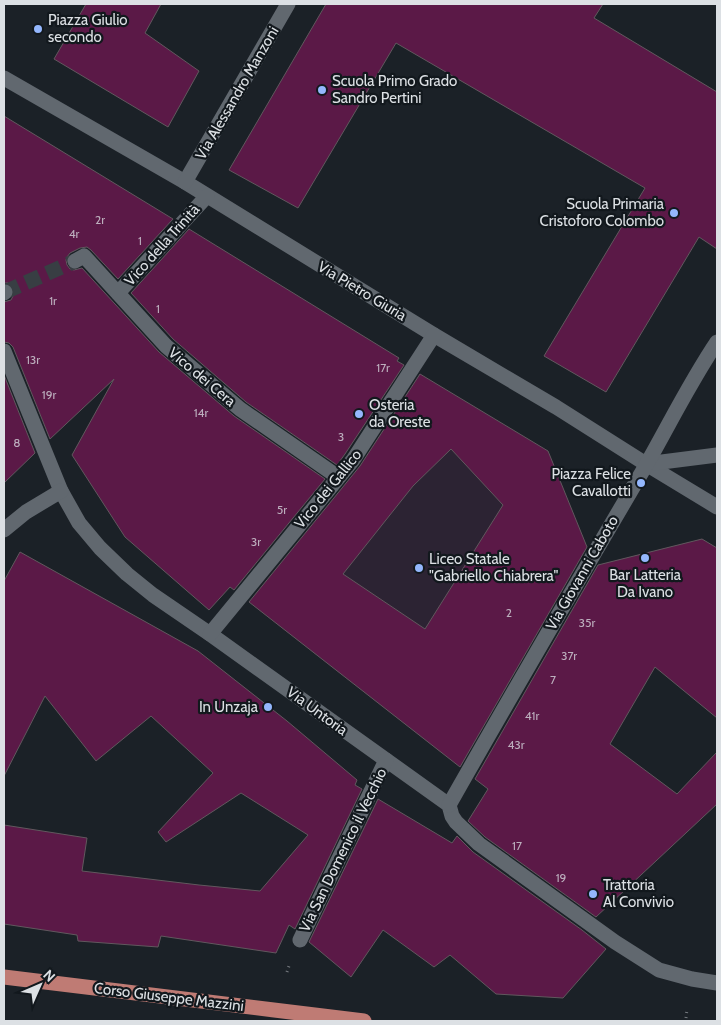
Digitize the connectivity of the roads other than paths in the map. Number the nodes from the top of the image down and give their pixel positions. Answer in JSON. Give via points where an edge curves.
{"nodes":[{"id":1,"x":288,"y":4,"type":"edge"},
{"id":2,"x":4,"y":78,"type":"edge"},
{"id":3,"x":185,"y":182,"type":"junction"},
{"id":4,"x":207,"y":196,"type":"junction"},
{"id":5,"x":79,"y":258,"type":"dead end"},
{"id":6,"x":118,"y":294,"type":"junction"},
{"id":7,"x":434,"y":335,"type":"junction"},
{"id":8,"x":717,"y":342,"type":"edge"},
{"id":9,"x":4,"y":351,"type":"edge"},
{"id":10,"x":717,"y":455,"type":"edge"},
{"id":11,"x":646,"y":464,"type":"junction"},
{"id":12,"x":338,"y":477,"type":"junction"},
{"id":13,"x":61,"y":490,"type":"junction"},
{"id":14,"x":717,"y":507,"type":"edge"},
{"id":15,"x":4,"y":530,"type":"edge"},
{"id":16,"x":210,"y":634,"type":"junction"},
{"id":17,"x":386,"y":760,"type":"junction"},
{"id":18,"x":449,"y":805,"type":"junction"},
{"id":19,"x":300,"y":940,"type":"dead end"},
{"id":20,"x":4,"y":977,"type":"edge"},
{"id":21,"x":717,"y":984,"type":"edge"},
{"id":22,"x":364,"y":1021,"type":"edge"}],
"edges":[{"from":1,"to":3,"type":"street","name":"Via Alessandro Manzoni"},
{"from":2,"to":3,"type":"street","name":"Via Pietro Giuria"},
{"from":3,"to":4,"type":"street","name":"Via Pietro Giuria"},
{"from":4,"to":6,"type":"street","name":"Vico della Trinità"},
{"from":4,"to":7,"type":"street","name":"Via Pietro Giuria"},
{"from":5,"to":6,"type":"street","name":"Vico dei Cera"},
{"from":6,"to":12,"type":"street","name":"Vico dei Cera","via":[[166,346],[240,409]]},
{"from":7,"to":11,"type":"street","name":"Via Pietro Giuria"},
{"from":7,"to":12,"type":"street","name":"Vico dei Gallico","via":[[353,460]]},
{"from":8,"to":11,"type":"street","name":"Via Giovanni Caboto"},
{"from":9,"to":13,"type":"street","name":"Via Untoria"},
{"from":10,"to":11,"type":"street"},
{"from":11,"to":14,"type":"street","name":"Via Pietro Giuria"},
{"from":11,"to":18,"type":"street","name":"Via Giovanni Caboto"},
{"from":12,"to":16,"type":"street","name":"Vico dei Gallico"},
{"from":13,"to":15,"type":"street"},
{"from":13,"to":16,"type":"street","name":"Via Untoria","via":[[79,522],[100,548],[153,596]]},
{"from":16,"to":17,"type":"street","name":"Via Untoria"},
{"from":17,"to":18,"type":"street","name":"Via Untoria"},
{"from":17,"to":19,"type":"street","name":"Via San Domenico il Vecchio"},
{"from":18,"to":21,"type":"street","name":"Via Untoria","via":[[456,822],[479,844],[615,942],[659,970]]},
{"from":20,"to":22,"type":"main road","name":"Corso Giuseppe Mazzini"}]}
